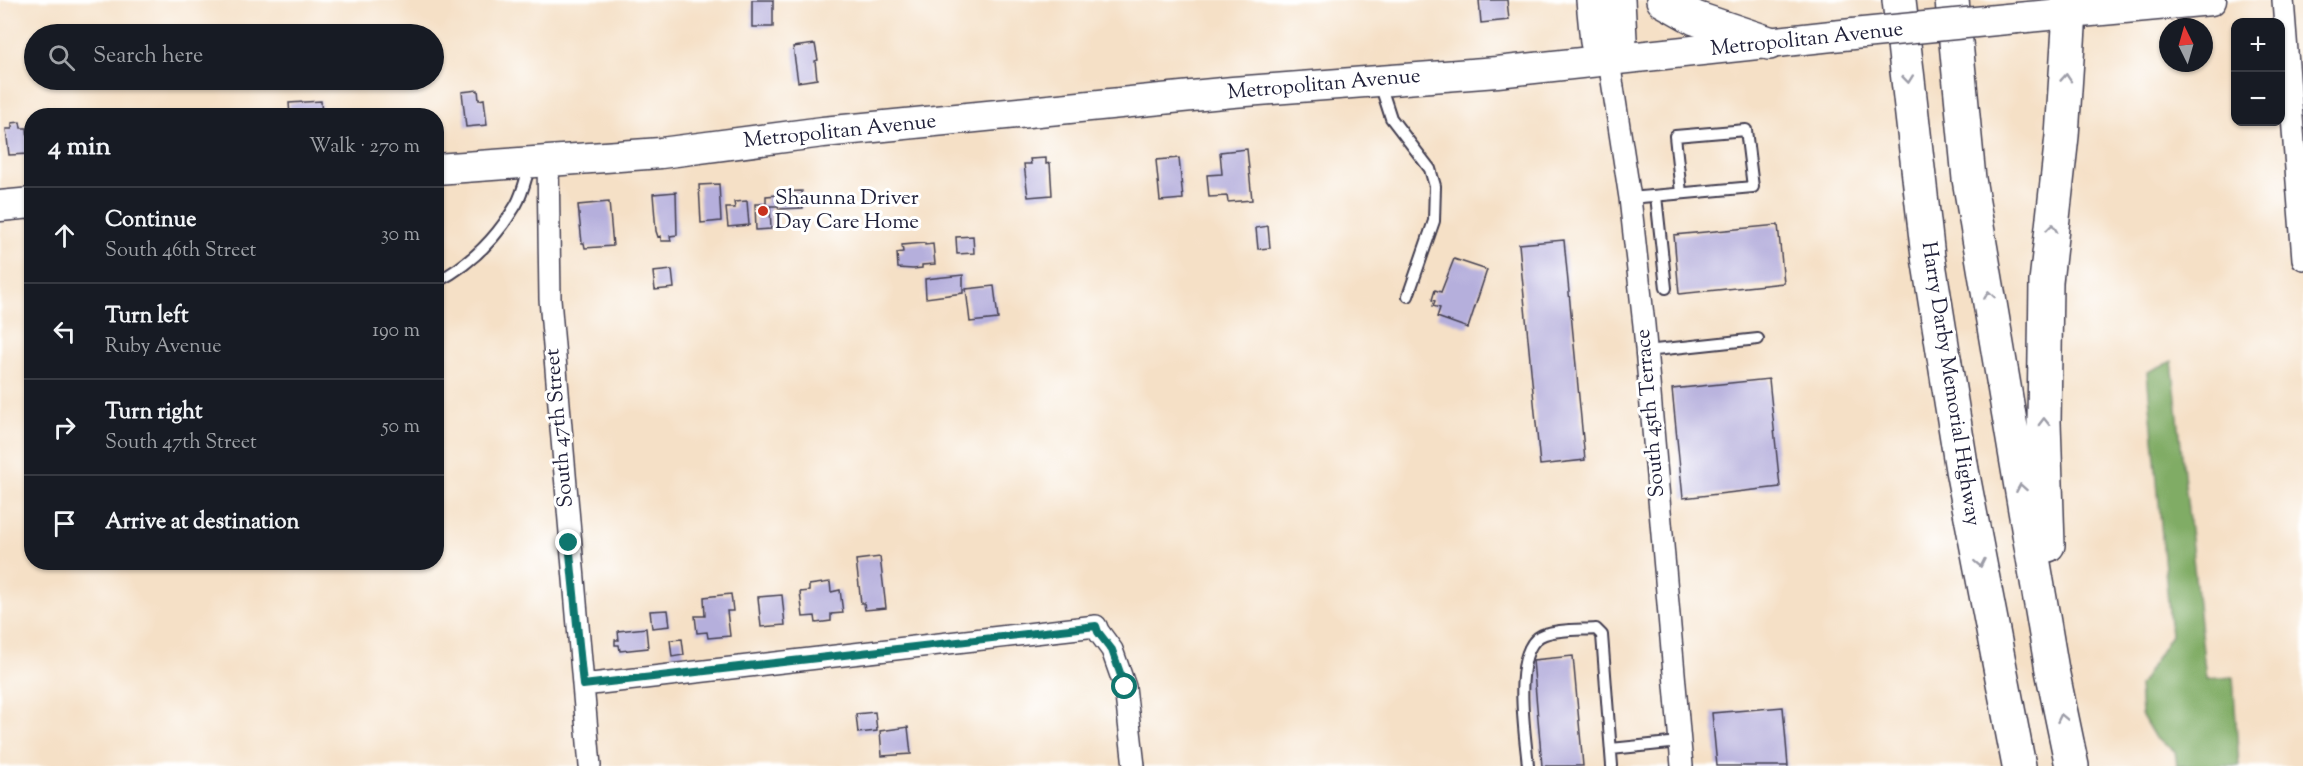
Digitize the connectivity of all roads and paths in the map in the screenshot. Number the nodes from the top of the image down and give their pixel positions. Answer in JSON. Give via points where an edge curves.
{"nodes":[{"id":1,"x":1593,"y":0,"type":"edge"},
{"id":2,"x":1618,"y":0,"type":"edge"},
{"id":3,"x":1663,"y":0,"type":"edge"},
{"id":4,"x":1899,"y":0,"type":"edge"},
{"id":5,"x":1952,"y":0,"type":"edge"},
{"id":6,"x":2204,"y":0,"type":"edge"},
{"id":7,"x":2283,"y":0,"type":"edge"},
{"id":8,"x":2068,"y":6,"type":"edge"},
{"id":9,"x":1769,"y":44,"type":"junction"},
{"id":10,"x":1609,"y":61,"type":"junction"},
{"id":11,"x":1379,"y":81,"type":"junction"},
{"id":12,"x":539,"y":161,"type":"junction"},
{"id":13,"x":444,"y":168,"type":"edge"},
{"id":14,"x":1681,"y":193,"type":"junction"},
{"id":15,"x":1656,"y":196,"type":"junction"},
{"id":16,"x":1630,"y":198,"type":"junction"},
{"id":17,"x":24,"y":204,"type":"edge"},
{"id":18,"x":0,"y":206,"type":"edge"},
{"id":19,"x":2303,"y":259,"type":"edge"},
{"id":20,"x":444,"y":277,"type":"edge"},
{"id":21,"x":1666,"y":288,"type":"dead end"},
{"id":22,"x":1408,"y":297,"type":"dead end"},
{"id":23,"x":1758,"y":339,"type":"dead end"},
{"id":24,"x":1646,"y":351,"type":"junction"},
{"id":25,"x":2052,"y":669,"type":"junction"},
{"id":26,"x":583,"y":685,"type":"junction"},
{"id":27,"x":1680,"y":742,"type":"junction"},
{"id":28,"x":1611,"y":749,"type":"junction"},
{"id":29,"x":590,"y":766,"type":"edge"},
{"id":30,"x":1134,"y":766,"type":"edge"},
{"id":31,"x":1528,"y":766,"type":"edge"},
{"id":32,"x":1612,"y":766,"type":"edge"},
{"id":33,"x":1682,"y":766,"type":"edge"},
{"id":34,"x":2019,"y":766,"type":"edge"},
{"id":35,"x":2072,"y":766,"type":"edge"}],
"edges":[{"from":1,"to":10,"type":"highway","via":[[1597,42]]},
{"from":2,"to":10,"type":"highway","via":[[1620,39]]},
{"from":3,"to":9,"type":"highway","via":[[1695,18]]},
{"from":4,"to":34,"type":"highway","name":"Harry Darby Memorial Highway","one_way":true,"via":[[1928,257],[1962,470]]},
{"from":25,"to":5,"type":"highway","one_way":true,"via":[[1969,179]]},
{"from":6,"to":8,"type":"main road","name":"Metropolitan Avenue"},
{"from":7,"to":19,"type":"street"},
{"from":8,"to":9,"type":"main road","name":"Metropolitan Avenue","bridge":true,"via":[[2017,18]]},
{"from":25,"to":8,"type":"highway","one_way":true,"via":[[2044,422],[2046,282],[2062,136]]},
{"from":9,"to":10,"type":"main road","name":"Metropolitan Avenue"},
{"from":10,"to":11,"type":"main road","name":"Metropolitan Avenue"},
{"from":10,"to":16,"type":"street","name":"South 45th Terrace"},
{"from":11,"to":12,"type":"main road","name":"Metropolitan Avenue","via":[[824,132],[661,153]]},
{"from":11,"to":22,"type":"lane","via":[[1391,118],[1430,169],[1435,186],[1434,220]]},
{"from":12,"to":13,"type":"main road","name":"Metropolitan Avenue"},
{"from":12,"to":20,"type":"lane","via":[[517,204],[479,254]]},
{"from":12,"to":26,"type":"street","name":"South 47th Street"},
{"from":14,"to":14,"type":"lane","via":[[1753,187],[1746,130],[1675,136]]},
{"from":14,"to":15,"type":"lane"},
{"from":15,"to":16,"type":"lane"},
{"from":15,"to":21,"type":"lane"},
{"from":16,"to":24,"type":"street","name":"South 45th Terrace"},
{"from":17,"to":18,"type":"main road"},
{"from":23,"to":24,"type":"lane"},
{"from":24,"to":27,"type":"street","name":"South 45th Terrace"},
{"from":35,"to":25,"type":"highway","one_way":true},
{"from":26,"to":29,"type":"street","name":"South 47th Street"},
{"from":26,"to":30,"type":"street","via":[[1096,626],[1112,650],[1125,687]]},
{"from":27,"to":28,"type":"lane"},
{"from":27,"to":33,"type":"street","name":"South 45th Terrace"},
{"from":28,"to":31,"type":"lane","via":[[1602,635],[1596,629],[1544,634],[1533,642],[1525,658],[1522,686]]},
{"from":28,"to":32,"type":"lane"}]}
